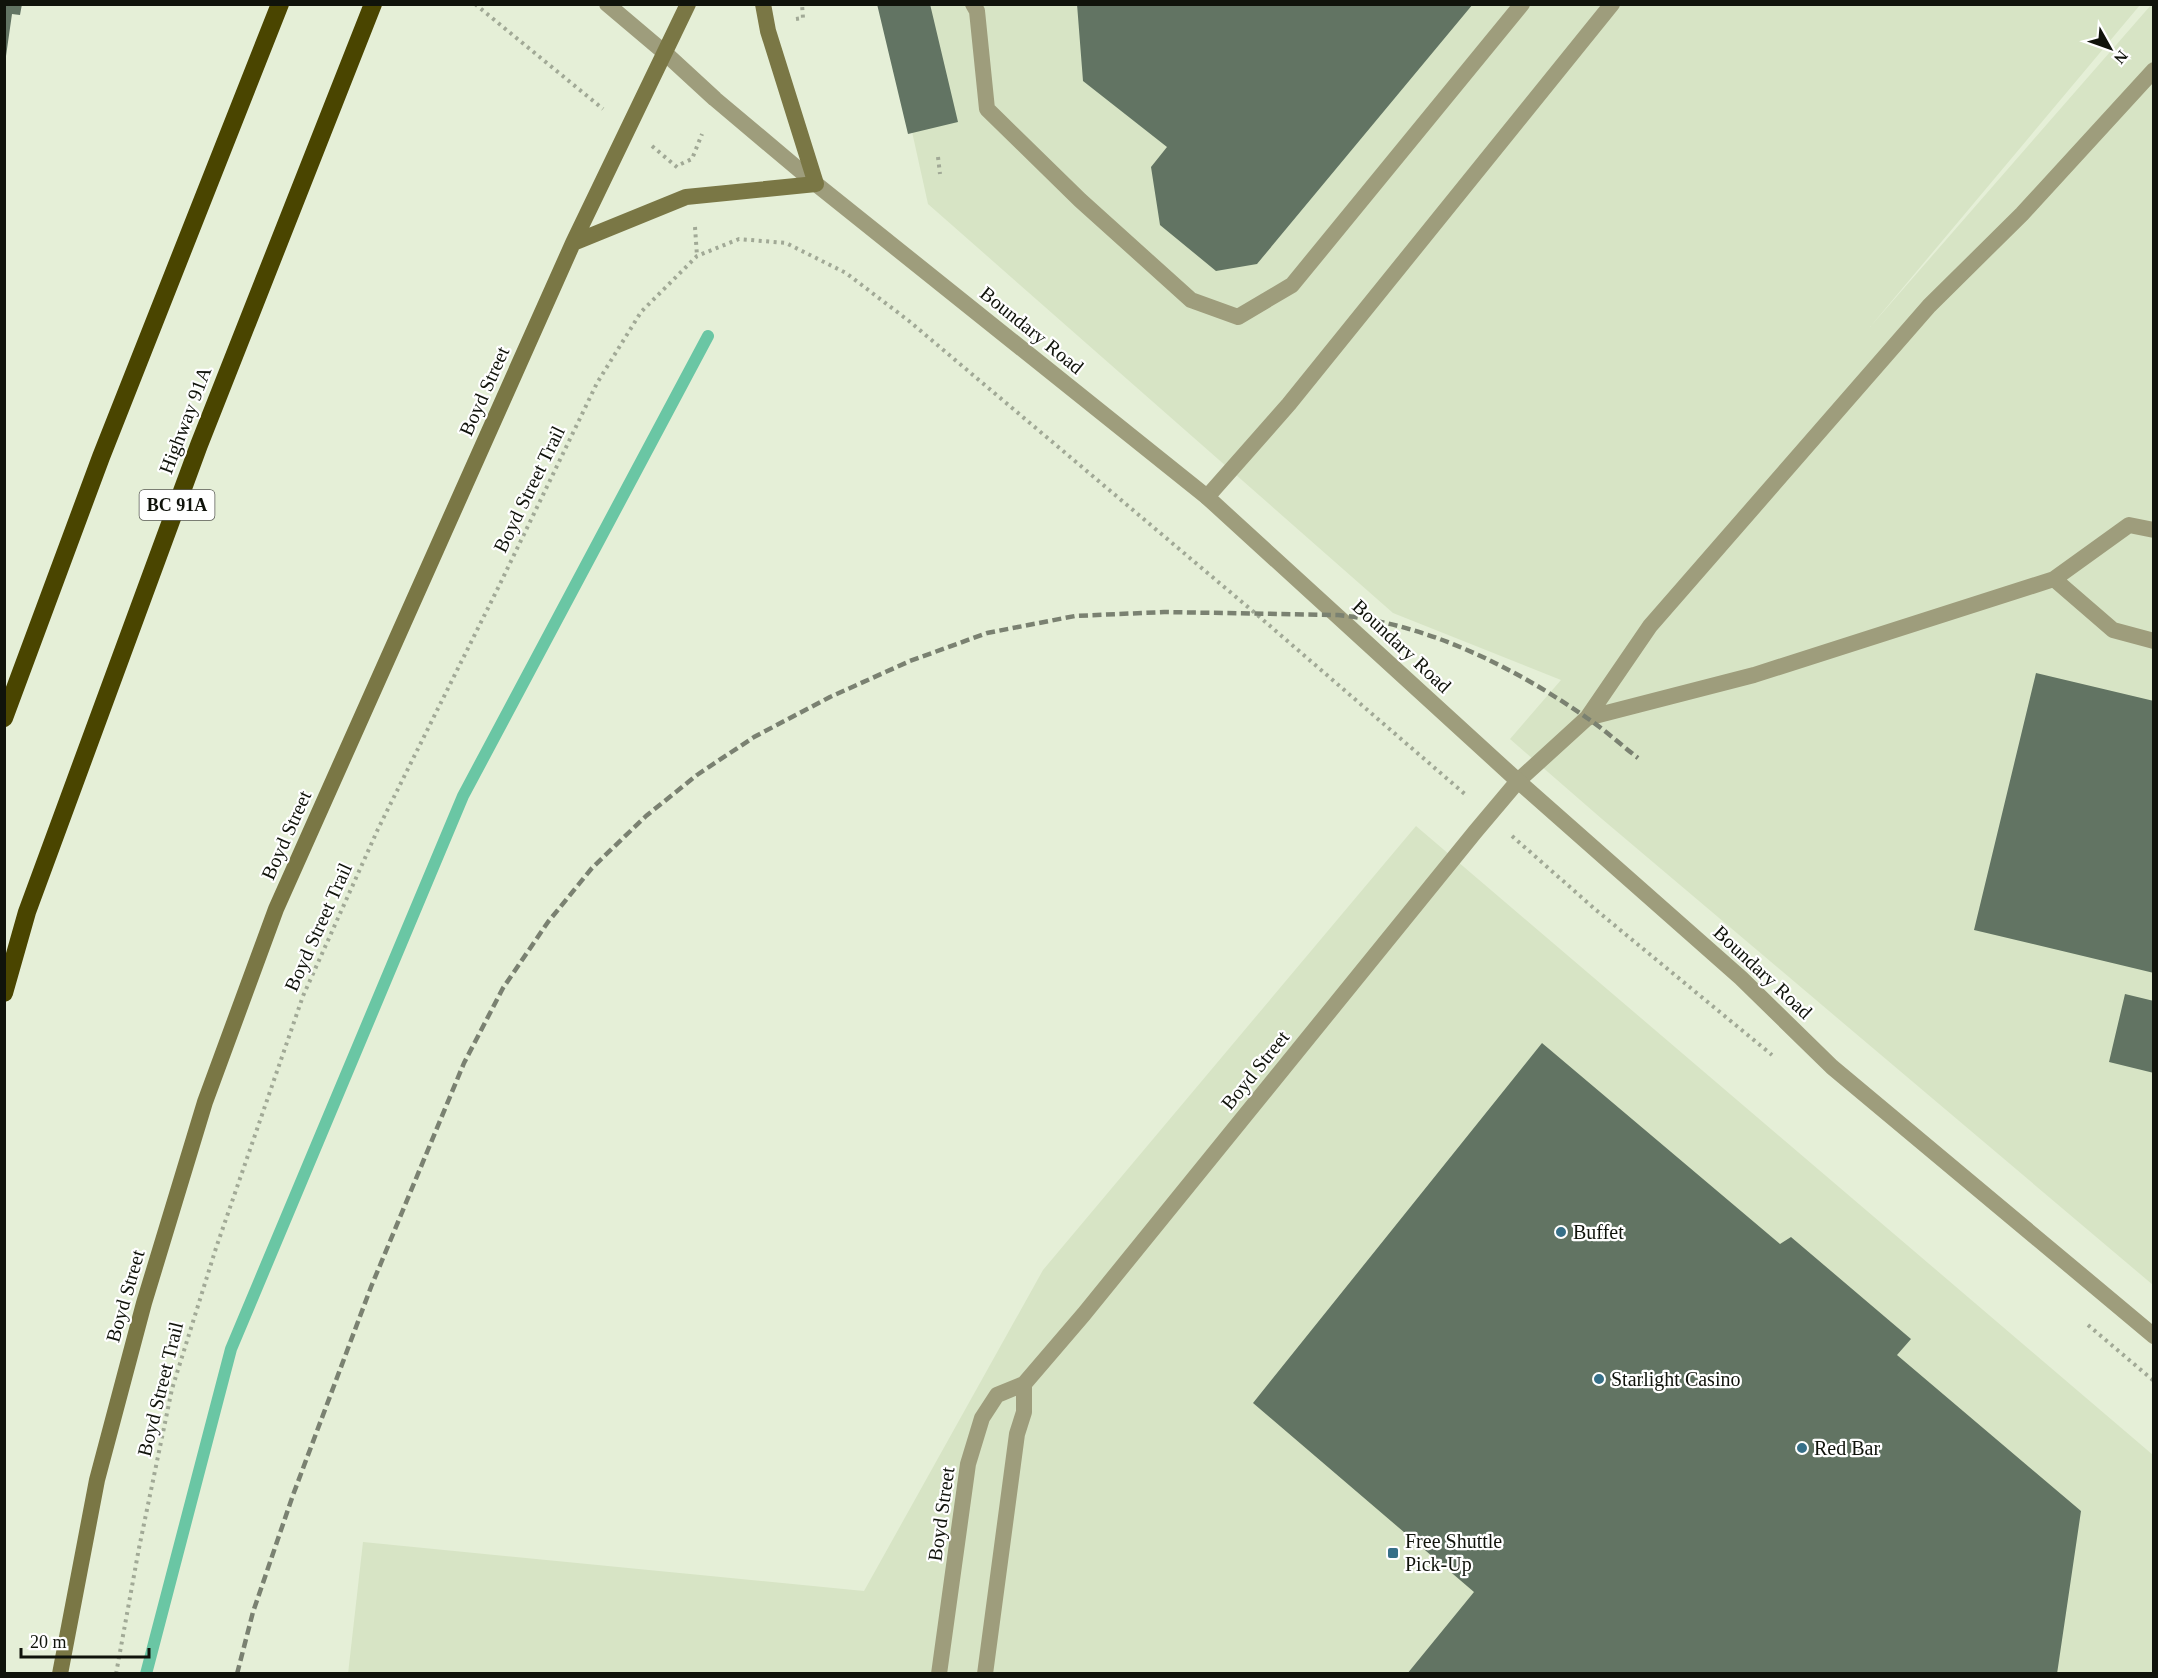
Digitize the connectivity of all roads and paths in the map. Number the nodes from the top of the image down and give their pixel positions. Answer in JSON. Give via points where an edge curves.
{"nodes":[{"id":1,"x":280,"y":4,"type":"edge"},
{"id":2,"x":373,"y":4,"type":"edge"},
{"id":3,"x":475,"y":4,"type":"edge"},
{"id":4,"x":607,"y":4,"type":"edge"},
{"id":5,"x":688,"y":4,"type":"edge"},
{"id":6,"x":763,"y":4,"type":"edge"},
{"id":7,"x":974,"y":4,"type":"edge"},
{"id":8,"x":1522,"y":4,"type":"edge"},
{"id":9,"x":1612,"y":4,"type":"edge"},
{"id":10,"x":665,"y":53,"type":"junction"},
{"id":11,"x":2154,"y":70,"type":"edge"},
{"id":12,"x":581,"y":93,"type":"dead end"},
{"id":13,"x":702,"y":134,"type":"dead end"},
{"id":14,"x":938,"y":157,"type":"dead end"},
{"id":15,"x":678,"y":166,"type":"dead end"},
{"id":16,"x":940,"y":174,"type":"dead end"},
{"id":17,"x":816,"y":184,"type":"junction"},
{"id":18,"x":694,"y":223,"type":"dead end"},
{"id":19,"x":573,"y":243,"type":"junction"},
{"id":20,"x":697,"y":256,"type":"junction"},
{"id":21,"x":1207,"y":497,"type":"junction"},
{"id":22,"x":2154,"y":530,"type":"edge"},
{"id":23,"x":2054,"y":579,"type":"junction"},
{"id":24,"x":2154,"y":641,"type":"edge"},
{"id":25,"x":4,"y":718,"type":"edge"},
{"id":26,"x":1587,"y":718,"type":"junction"},
{"id":27,"x":1518,"y":782,"type":"junction"},
{"id":28,"x":1489,"y":816,"type":"junction"},
{"id":29,"x":4,"y":993,"type":"edge"},
{"id":30,"x":1778,"y":1060,"type":"dead end"},
{"id":31,"x":2082,"y":1320,"type":"dead end"},
{"id":32,"x":2154,"y":1336,"type":"edge"},
{"id":33,"x":2154,"y":1382,"type":"edge"},
{"id":34,"x":1024,"y":1384,"type":"junction"},
{"id":35,"x":60,"y":1674,"type":"edge"},
{"id":36,"x":116,"y":1674,"type":"edge"},
{"id":37,"x":939,"y":1674,"type":"edge"},
{"id":38,"x":985,"y":1674,"type":"edge"}],
"edges":[{"from":1,"to":25,"type":"highway","via":[[101,457]]},
{"from":2,"to":29,"type":"highway","name":"Highway 91A","number":"BC 91A","via":[[199,445],[27,912]]},
{"from":3,"to":12,"type":"path"},
{"from":4,"to":10,"type":"street","name":"Boundary Road"},
{"from":5,"to":10,"type":"main road","name":"Boyd Street"},
{"from":6,"to":17,"type":"main road"},
{"from":7,"to":8,"type":"street","via":[[987,109],[1191,300],[1238,316],[1292,285]]},
{"from":9,"to":21,"type":"street","via":[[1296,396]]},
{"from":10,"to":17,"type":"street","name":"Boundary Road"},
{"from":10,"to":19,"type":"main road","name":"Boyd Street"},
{"from":11,"to":26,"type":"street","name":"Boyd Street","via":[[2022,214],[1929,306],[1650,626]]},
{"from":13,"to":15,"type":"path","via":[[693,159]]},
{"from":14,"to":16,"type":"path"},
{"from":17,"to":19,"type":"main road","via":[[687,197]]},
{"from":17,"to":21,"type":"street","name":"Boundary Road"},
{"from":18,"to":20,"type":"path"},
{"from":19,"to":35,"type":"main road","name":"Boyd Street","via":[[276,909],[206,1102],[144,1303],[97,1480]]},
{"from":20,"to":28,"type":"path","via":[[739,239],[786,243],[846,273],[909,321],[1256,613]]},
{"from":20,"to":36,"type":"path","name":"Boyd Street Trail","via":[[641,312],[597,383],[378,829],[303,996],[172,1389]]},
{"from":21,"to":27,"type":"street","name":"Boundary Road"},
{"from":22,"to":23,"type":"street","via":[[2129,525]]},
{"from":23,"to":24,"type":"street","via":[[2113,630]]},
{"from":23,"to":26,"type":"street","via":[[1754,675]]},
{"from":26,"to":27,"type":"street","name":"Boyd Street"},
{"from":27,"to":28,"type":"street","name":"Boyd Street"},
{"from":27,"to":32,"type":"street","name":"Boundary Road","via":[[1741,978],[1832,1067]]},
{"from":28,"to":30,"type":"path"},
{"from":28,"to":34,"type":"street","name":"Boyd Street"},
{"from":31,"to":33,"type":"path"},
{"from":34,"to":37,"type":"street","name":"Boyd Street","via":[[997,1395],[982,1418],[968,1464]]},
{"from":34,"to":38,"type":"street","via":[[1024,1412],[1017,1434]]}]}
